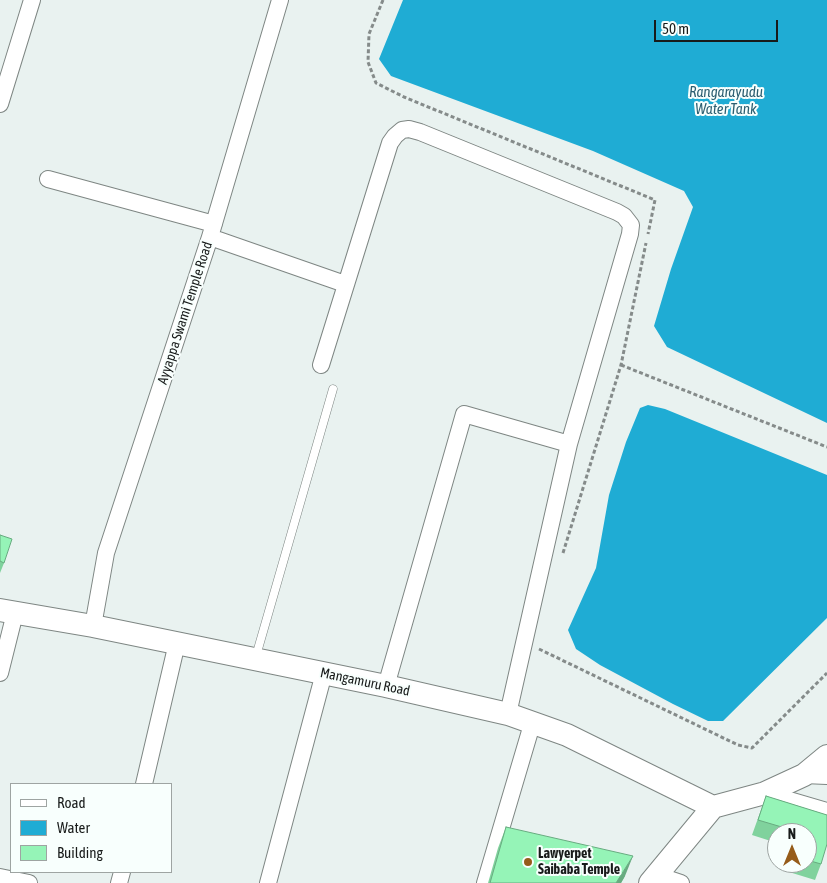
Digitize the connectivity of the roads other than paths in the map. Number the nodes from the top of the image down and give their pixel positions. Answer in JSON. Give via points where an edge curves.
{"nodes":[{"id":1,"x":32,"y":0,"type":"edge"},
{"id":2,"x":280,"y":0,"type":"edge"},
{"id":3,"x":0,"y":104,"type":"edge"},
{"id":4,"x":48,"y":179,"type":"dead end"},
{"id":5,"x":212,"y":230,"type":"junction"},
{"id":6,"x":345,"y":284,"type":"junction"},
{"id":7,"x":321,"y":365,"type":"dead end"},
{"id":8,"x":333,"y":389,"type":"dead end"},
{"id":9,"x":569,"y":444,"type":"junction"},
{"id":10,"x":8,"y":612,"type":"edge"},
{"id":11,"x":93,"y":626,"type":"junction"},
{"id":12,"x":177,"y":643,"type":"junction"},
{"id":13,"x":255,"y":660,"type":"junction"},
{"id":14,"x":0,"y":673,"type":"edge"},
{"id":15,"x":324,"y":673,"type":"junction"},
{"id":16,"x":386,"y":686,"type":"junction"},
{"id":17,"x":508,"y":714,"type":"junction"},
{"id":18,"x":533,"y":722,"type":"junction"},
{"id":19,"x":827,"y":756,"type":"edge"},
{"id":20,"x":804,"y":775,"type":"junction"},
{"id":21,"x":827,"y":776,"type":"edge"},
{"id":22,"x":144,"y":783,"type":"edge"},
{"id":23,"x":765,"y":793,"type":"junction"},
{"id":24,"x":713,"y":808,"type":"junction"},
{"id":25,"x":827,"y":811,"type":"edge"},
{"id":26,"x":0,"y":877,"type":"edge"},
{"id":27,"x":653,"y":879,"type":"edge"},
{"id":28,"x":29,"y":883,"type":"edge"},
{"id":29,"x":268,"y":883,"type":"edge"},
{"id":30,"x":485,"y":883,"type":"edge"},
{"id":31,"x":681,"y":883,"type":"edge"}],
"edges":[{"from":1,"to":3,"type":"street"},
{"from":2,"to":5,"type":"street","name":"Ayyappa Swami Temple Road"},
{"from":4,"to":5,"type":"street"},
{"from":5,"to":6,"type":"street"},
{"from":5,"to":11,"type":"street","name":"Ayyappa Swami Temple Road","via":[[106,553]]},
{"from":6,"to":7,"type":"street"},
{"from":6,"to":9,"type":"street","via":[[390,143],[402,130],[420,132],[624,216],[631,225],[630,234]]},
{"from":8,"to":13,"type":"lane"},
{"from":9,"to":16,"type":"street","via":[[464,414]]},
{"from":9,"to":17,"type":"street"},
{"from":10,"to":11,"type":"main road","name":"Mangamuru Road"},
{"from":10,"to":14,"type":"street"},
{"from":11,"to":12,"type":"main road","name":"Mangamuru Road"},
{"from":12,"to":13,"type":"main road","name":"Mangamuru Road"},
{"from":12,"to":22,"type":"street"},
{"from":13,"to":15,"type":"main road","name":"Mangamuru Road"},
{"from":15,"to":16,"type":"main road","name":"Mangamuru Road"},
{"from":15,"to":29,"type":"street"},
{"from":16,"to":17,"type":"main road","name":"Mangamuru Road"},
{"from":17,"to":18,"type":"main road","name":"Mangamuru Road"},
{"from":18,"to":24,"type":"main road","name":"Mangamuru Road","via":[[567,735]]},
{"from":18,"to":30,"type":"street"},
{"from":19,"to":20,"type":"main road"},
{"from":20,"to":21,"type":"street"},
{"from":20,"to":23,"type":"main road"},
{"from":23,"to":24,"type":"main road"},
{"from":23,"to":25,"type":"street"},
{"from":24,"to":27,"type":"main road"},
{"from":26,"to":28,"type":"street"},
{"from":27,"to":31,"type":"street"}]}
